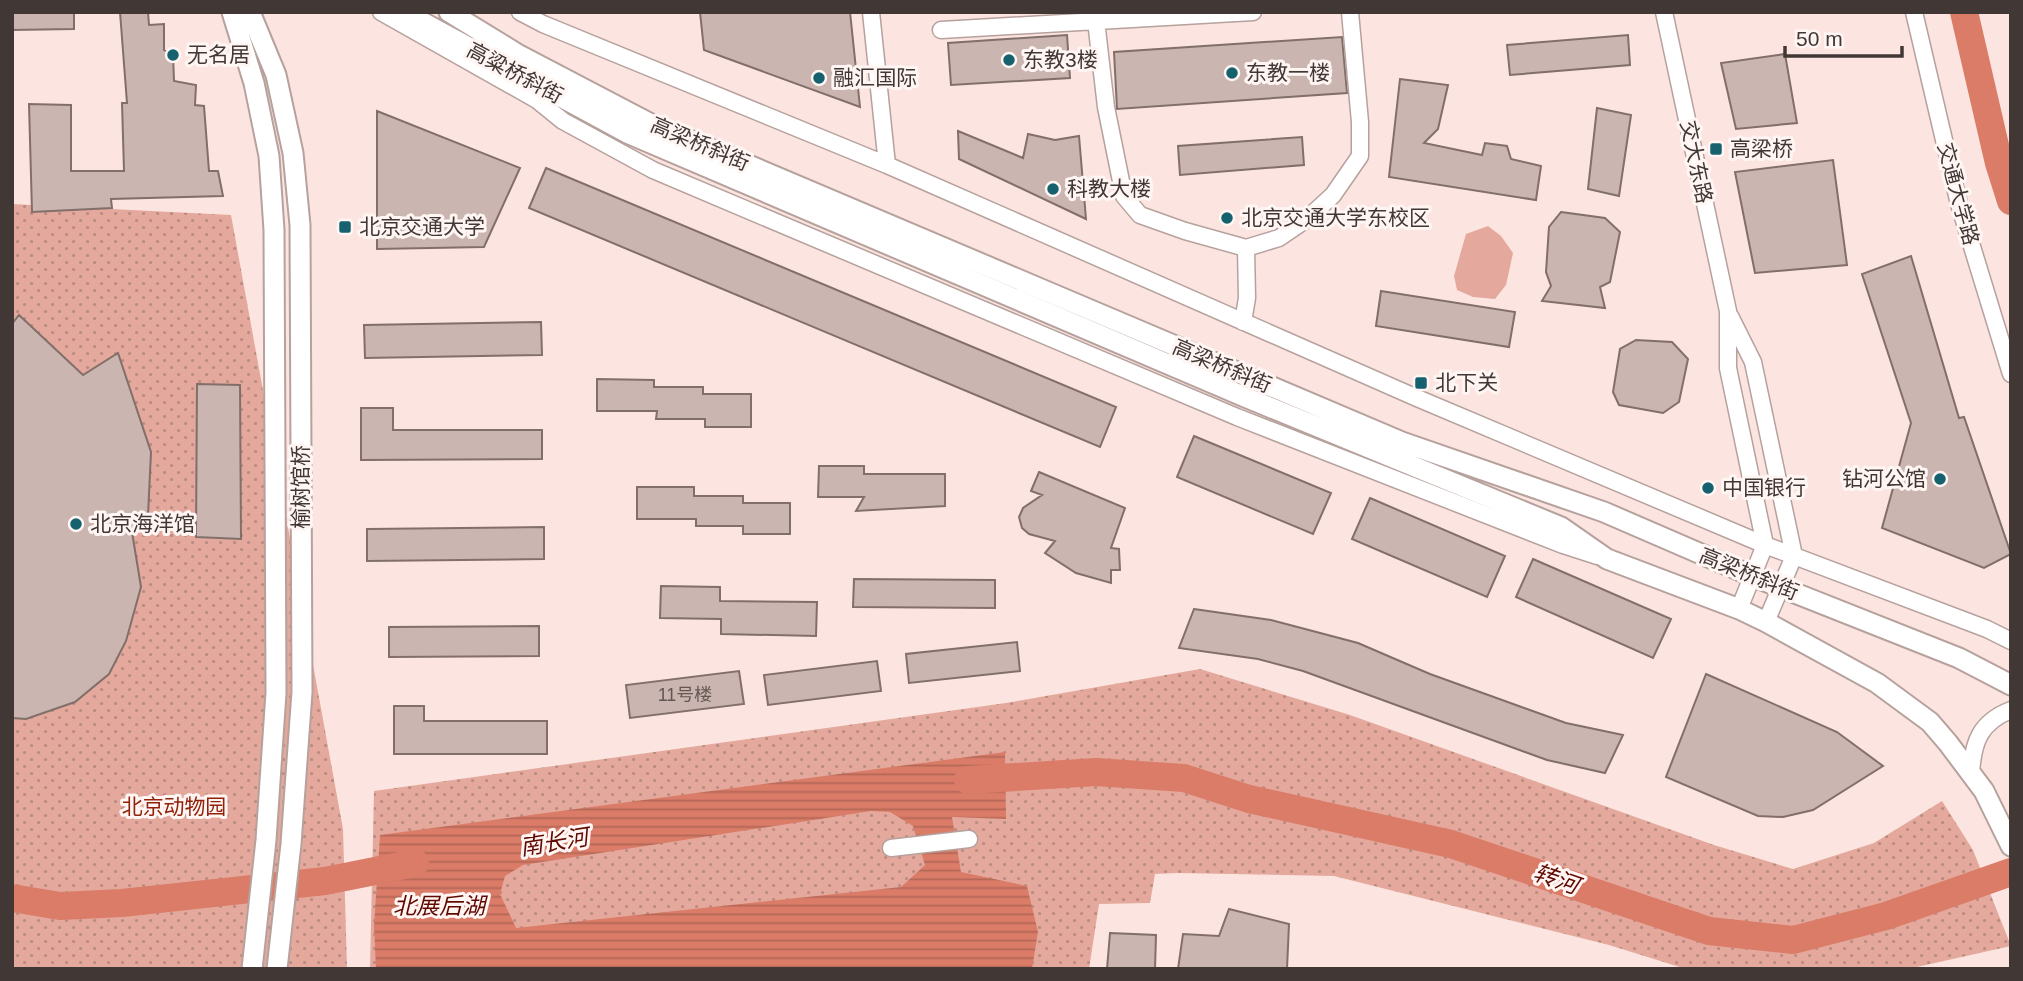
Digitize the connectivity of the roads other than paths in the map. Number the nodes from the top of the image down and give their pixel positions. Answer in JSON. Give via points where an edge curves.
{"nodes":[{"id":1,"x":232,"y":12,"type":"edge"},
{"id":2,"x":250,"y":12,"type":"edge"},
{"id":3,"x":382,"y":12,"type":"edge"},
{"id":4,"x":404,"y":12,"type":"edge"},
{"id":5,"x":449,"y":12,"type":"edge"},
{"id":6,"x":520,"y":12,"type":"edge"},
{"id":7,"x":871,"y":12,"type":"edge"},
{"id":8,"x":1254,"y":12,"type":"edge"},
{"id":9,"x":1350,"y":12,"type":"edge"},
{"id":10,"x":1664,"y":12,"type":"edge"},
{"id":11,"x":1914,"y":12,"type":"edge"},
{"id":12,"x":1096,"y":17,"type":"edge"},
{"id":13,"x":941,"y":30,"type":"dead end"},
{"id":14,"x":627,"y":133,"type":"junction"},
{"id":15,"x":887,"y":165,"type":"junction"},
{"id":16,"x":653,"y":170,"type":"junction"},
{"id":17,"x":1246,"y":248,"type":"junction"},
{"id":18,"x":1728,"y":312,"type":"junction"},
{"id":19,"x":1243,"y":322,"type":"junction"},
{"id":20,"x":2011,"y":374,"type":"edge"},
{"id":21,"x":1765,"y":545,"type":"junction"},
{"id":22,"x":1794,"y":556,"type":"junction"},
{"id":23,"x":1607,"y":559,"type":"junction"},
{"id":24,"x":1752,"y":576,"type":"junction"},
{"id":25,"x":1781,"y":587,"type":"junction"},
{"id":26,"x":1739,"y":609,"type":"junction"},
{"id":27,"x":1766,"y":622,"type":"junction"},
{"id":28,"x":2011,"y":641,"type":"edge"},
{"id":29,"x":2011,"y":685,"type":"edge"},
{"id":30,"x":2011,"y":710,"type":"edge"},
{"id":31,"x":1971,"y":773,"type":"junction"},
{"id":32,"x":968,"y":839,"type":"dead end"},
{"id":33,"x":2011,"y":846,"type":"edge"},
{"id":34,"x":891,"y":848,"type":"dead end"},
{"id":35,"x":252,"y":969,"type":"edge"},
{"id":36,"x":277,"y":969,"type":"edge"}],
"edges":[{"from":1,"to":35,"type":"main road","name":"榆树馆桥","via":[[254,82],[269,156],[274,230],[276,693]]},
{"from":2,"to":36,"type":"main road","name":"榆树馆桥","via":[[279,88],[293,153],[300,225],[302,692],[292,844]]},
{"from":3,"to":16,"type":"street","name":"高梁桥斜街"},
{"from":4,"to":14,"type":"main road","name":"高粱桥斜街"},
{"from":5,"to":24,"type":"main road","name":"高梁桥斜街","via":[[519,55],[647,122],[1402,442],[1604,512]]},
{"from":6,"to":15,"type":"street","name":"高梁桥斜街"},
{"from":7,"to":15,"type":"street"},
{"from":8,"to":12,"type":"street"},
{"from":9,"to":17,"type":"street","via":[[1360,156],[1333,195],[1307,219],[1279,238]]},
{"from":10,"to":18,"type":"street","name":"交大东路"},
{"from":11,"to":20,"type":"street","name":"交通大学路","via":[[1959,204]]},
{"from":12,"to":13,"type":"street"},
{"from":12,"to":17,"type":"street","via":[[1106,107],[1124,196],[1140,215]]},
{"from":14,"to":16,"type":"street","name":"高梁桥斜街"},
{"from":14,"to":23,"type":"main road","name":"高梁桥斜街","via":[[1561,527]]},
{"from":15,"to":19,"type":"street","name":"高梁桥斜街"},
{"from":16,"to":23,"type":"street","name":"高梁桥斜街","via":[[1237,417]]},
{"from":17,"to":19,"type":"street"},
{"from":18,"to":21,"type":"street","name":"交大东路","via":[[1728,368]]},
{"from":18,"to":22,"type":"street","name":"交大东路","via":[[1753,362]]},
{"from":19,"to":21,"type":"street","name":"高梁桥斜街"},
{"from":21,"to":22,"type":"street","name":"高梁桥斜街"},
{"from":21,"to":24,"type":"street"},
{"from":22,"to":25,"type":"street"},
{"from":22,"to":28,"type":"street","name":"高梁桥斜街"},
{"from":23,"to":26,"type":"main road","name":"高梁桥斜街"},
{"from":24,"to":25,"type":"main road","name":"高梁桥斜街"},
{"from":24,"to":26,"type":"street"},
{"from":25,"to":27,"type":"street"},
{"from":25,"to":29,"type":"main road","name":"高梁桥斜街","via":[[1959,658]]},
{"from":26,"to":27,"type":"main road","name":"高梁桥斜街"},
{"from":27,"to":31,"type":"main road","name":"高梁桥斜街","via":[[1877,683],[1930,722]]},
{"from":30,"to":31,"type":"street","via":[[1982,729]]},
{"from":31,"to":33,"type":"main road","name":"高梁桥斜街"},
{"from":32,"to":34,"type":"street"}]}
